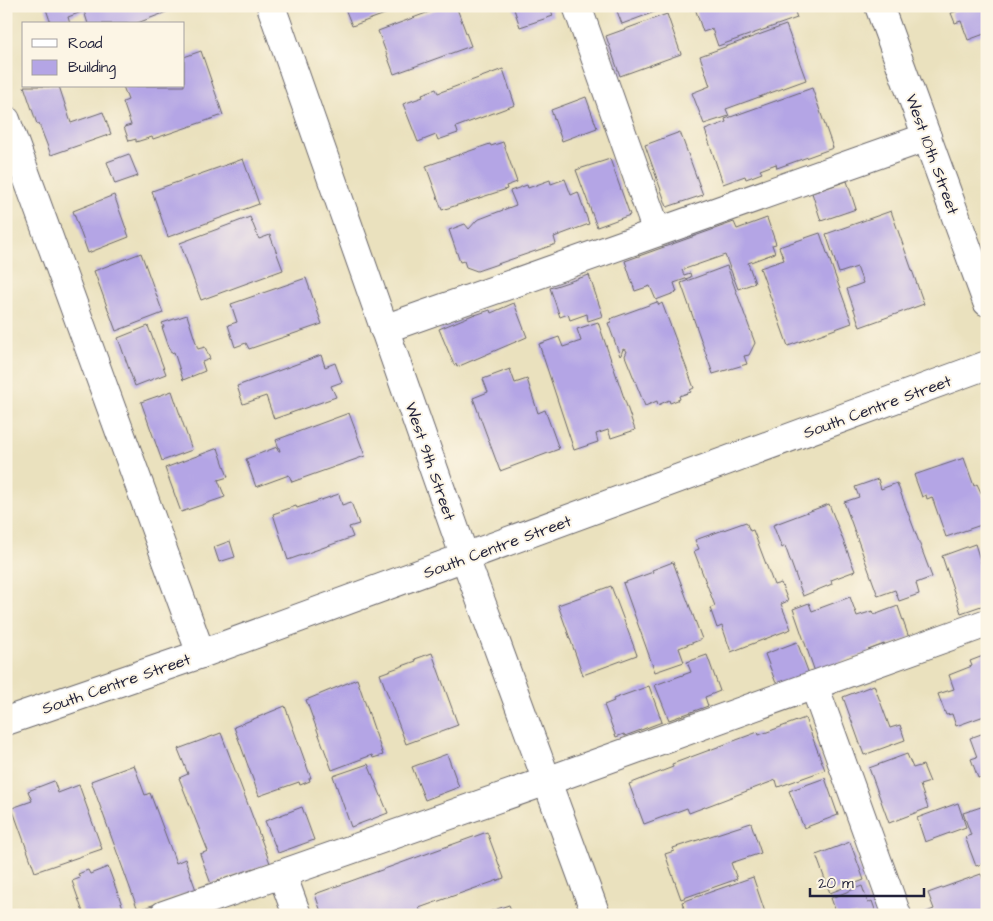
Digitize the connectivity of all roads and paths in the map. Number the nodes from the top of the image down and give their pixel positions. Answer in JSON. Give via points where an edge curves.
{"nodes":[{"id":1,"x":271,"y":6,"type":"edge"},
{"id":2,"x":576,"y":6,"type":"edge"},
{"id":3,"x":879,"y":6,"type":"edge"},
{"id":4,"x":6,"y":120,"type":"edge"},
{"id":5,"x":927,"y":137,"type":"junction"},
{"id":6,"x":658,"y":232,"type":"junction"},
{"id":7,"x":987,"y":302,"type":"edge"},
{"id":8,"x":384,"y":329,"type":"junction"},
{"id":9,"x":987,"y":366,"type":"edge"},
{"id":10,"x":465,"y":558,"type":"junction"},
{"id":11,"x":987,"y":623,"type":"edge"},
{"id":12,"x":200,"y":654,"type":"junction"},
{"id":13,"x":814,"y":685,"type":"junction"},
{"id":14,"x":6,"y":721,"type":"edge"},
{"id":15,"x":547,"y":781,"type":"junction"},
{"id":16,"x":282,"y":874,"type":"junction"},
{"id":17,"x":164,"y":915,"type":"edge"},
{"id":18,"x":297,"y":915,"type":"edge"},
{"id":19,"x":596,"y":915,"type":"edge"},
{"id":20,"x":897,"y":915,"type":"edge"}],
"edges":[{"from":1,"to":8,"type":"street","name":"West 9th Street"},
{"from":2,"to":6,"type":"street"},
{"from":3,"to":5,"type":"street","name":"West 10th Street"},
{"from":4,"to":12,"type":"street"},
{"from":5,"to":6,"type":"street"},
{"from":5,"to":7,"type":"street","name":"West 10th Street"},
{"from":6,"to":8,"type":"street"},
{"from":8,"to":10,"type":"street","name":"West 9th Street"},
{"from":9,"to":10,"type":"street","name":"South Centre Street"},
{"from":10,"to":12,"type":"street","name":"South Centre Street"},
{"from":10,"to":15,"type":"street","name":"West 9th Street"},
{"from":11,"to":13,"type":"street"},
{"from":12,"to":14,"type":"street","name":"South Centre Street"},
{"from":13,"to":15,"type":"street"},
{"from":13,"to":20,"type":"street"},
{"from":15,"to":16,"type":"street"},
{"from":15,"to":19,"type":"street","name":"West 9th Street"},
{"from":16,"to":17,"type":"street"},
{"from":16,"to":18,"type":"street"}]}
